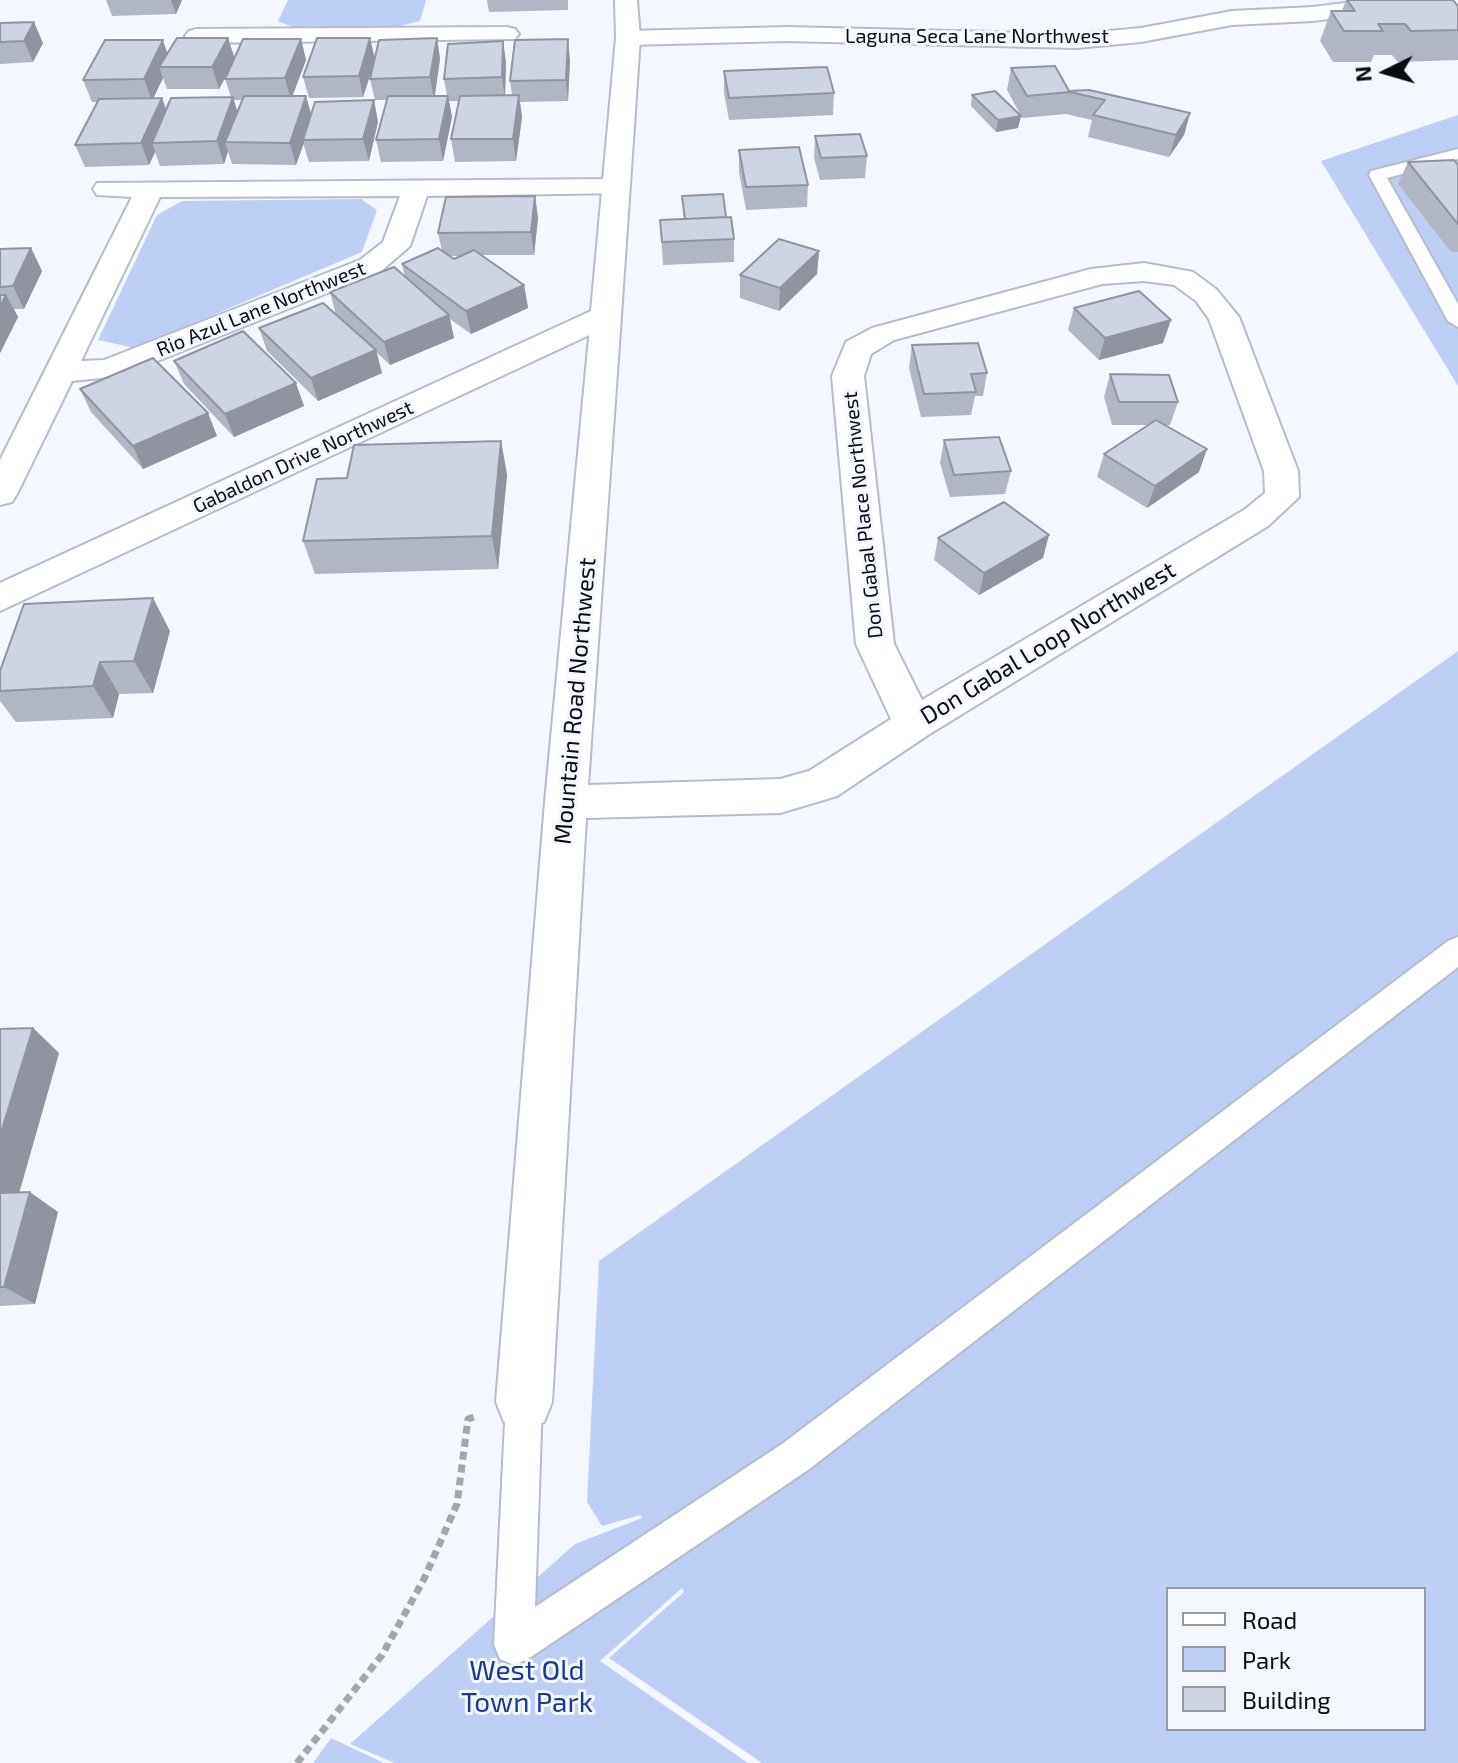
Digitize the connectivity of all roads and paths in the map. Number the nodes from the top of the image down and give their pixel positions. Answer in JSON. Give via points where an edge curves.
{"nodes":[{"id":1,"x":626,"y":0,"type":"edge"},
{"id":2,"x":1419,"y":0,"type":"edge"},
{"id":3,"x":261,"y":12,"type":"dead end"},
{"id":4,"x":507,"y":34,"type":"dead end"},
{"id":5,"x":197,"y":36,"type":"edge"},
{"id":6,"x":248,"y":36,"type":"junction"},
{"id":7,"x":628,"y":38,"type":"junction"},
{"id":8,"x":1458,"y":154,"type":"edge"},
{"id":9,"x":417,"y":187,"type":"junction"},
{"id":10,"x":615,"y":187,"type":"junction"},
{"id":11,"x":107,"y":189,"type":"dead end"},
{"id":12,"x":150,"y":189,"type":"junction"},
{"id":13,"x":1183,"y":278,"type":"joint"},
{"id":14,"x":1456,"y":312,"type":"edge"},
{"id":15,"x":606,"y":316,"type":"junction"},
{"id":16,"x":60,"y":372,"type":"junction"},
{"id":17,"x":0,"y":494,"type":"edge"},
{"id":18,"x":0,"y":598,"type":"edge"},
{"id":19,"x":914,"y":724,"type":"junction"},
{"id":20,"x":566,"y":802,"type":"junction"},
{"id":21,"x":1458,"y":950,"type":"edge"},
{"id":22,"x":524,"y":1402,"type":"junction"},
{"id":23,"x":297,"y":1763,"type":"edge"}],
"edges":[{"from":1,"to":7,"type":"street","name":"Mountain Road Northwest"},
{"from":2,"to":7,"type":"street","name":"Laguna Seca Lane Northwest","via":[[1232,18],[1076,41],[787,34]]},
{"from":3,"to":6,"type":"street"},
{"from":4,"to":6,"type":"street","via":[[444,23]]},
{"from":5,"to":6,"type":"street"},
{"from":7,"to":10,"type":"street","name":"Mountain Road Northwest"},
{"from":8,"to":14,"type":"lane","via":[[1377,175]]},
{"from":9,"to":10,"type":"street"},
{"from":9,"to":12,"type":"street"},
{"from":9,"to":16,"type":"street","name":"Rio Azul Lane Northwest","via":[[396,246],[370,266],[109,369]]},
{"from":10,"to":15,"type":"street","name":"Mountain Road Northwest"},
{"from":11,"to":12,"type":"street"},
{"from":12,"to":16,"type":"street"},
{"from":13,"to":19,"type":"street","name":"Don Gabal Loop Northwest","via":[[1224,317],[1281,471],[1282,497],[1256,518]]},
{"from":13,"to":19,"type":"street","name":"Don Gabal Place Northwest","via":[[1144,272],[1101,275],[883,334],[857,349],[848,376],[875,644]]},
{"from":15,"to":18,"type":"street","name":"Gabaldon Drive Northwest"},
{"from":15,"to":20,"type":"street","name":"Mountain Road Northwest"},
{"from":16,"to":17,"type":"street"},
{"from":19,"to":20,"type":"street","name":"Don Gabal Loop Northwest","via":[[822,784],[780,796]]},
{"from":20,"to":22,"type":"street","name":"Mountain Road Northwest"},
{"from":21,"to":22,"type":"lane","via":[[795,1457],[514,1645]]},
{"from":22,"to":23,"type":"path","via":[[468,1419],[457,1504],[424,1579],[382,1655]]}]}
